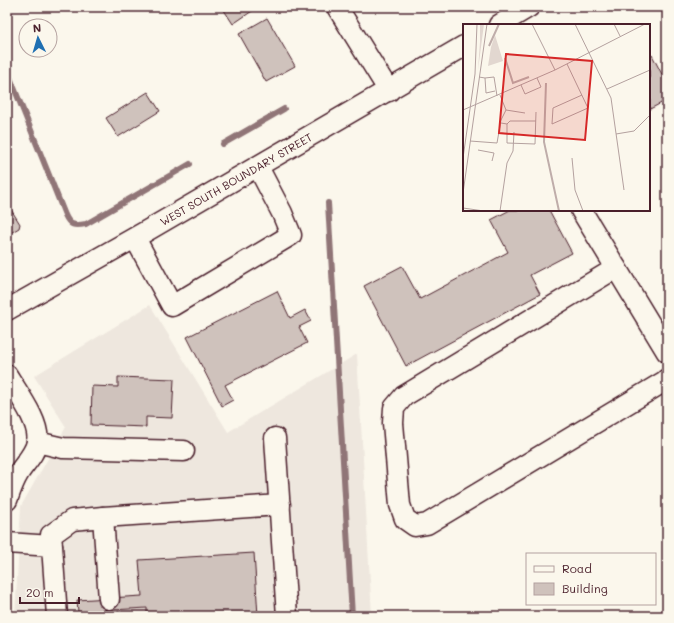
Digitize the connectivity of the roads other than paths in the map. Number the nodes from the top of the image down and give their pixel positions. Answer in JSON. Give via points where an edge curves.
{"nodes":[{"id":1,"x":338,"y":7,"type":"edge"},
{"id":2,"x":529,"y":7,"type":"edge"},
{"id":3,"x":501,"y":24,"type":"edge"},
{"id":4,"x":463,"y":47,"type":"edge"},
{"id":5,"x":389,"y":91,"type":"junction"},
{"id":6,"x":258,"y":167,"type":"junction"},
{"id":7,"x":582,"y":211,"type":"edge"},
{"id":8,"x":135,"y":238,"type":"junction"},
{"id":9,"x":616,"y":268,"type":"junction"},
{"id":10,"x":7,"y":310,"type":"edge"},
{"id":11,"x":667,"y":352,"type":"edge"},
{"id":12,"x":7,"y":375,"type":"edge"},
{"id":13,"x":667,"y":379,"type":"edge"},
{"id":14,"x":275,"y":438,"type":"dead end"},
{"id":15,"x":37,"y":442,"type":"junction"},
{"id":16,"x":184,"y":451,"type":"dead end"},
{"id":17,"x":7,"y":500,"type":"edge"},
{"id":18,"x":280,"y":505,"type":"junction"},
{"id":19,"x":103,"y":517,"type":"junction"},
{"id":20,"x":7,"y":543,"type":"edge"},
{"id":21,"x":52,"y":546,"type":"junction"},
{"id":22,"x":110,"y":608,"type":"edge"},
{"id":23,"x":57,"y":616,"type":"edge"},
{"id":24,"x":287,"y":616,"type":"edge"}],
"edges":[{"from":1,"to":5,"type":"street"},
{"from":2,"to":3,"type":"street"},
{"from":4,"to":5,"type":"street","name":"WEST SOUTH BOUNDARY STREET"},
{"from":5,"to":6,"type":"street","name":"WEST SOUTH BOUNDARY STREET"},
{"from":6,"to":8,"type":"street","name":"WEST SOUTH BOUNDARY STREET"},
{"from":6,"to":8,"type":"street","via":[[291,235],[172,306]]},
{"from":7,"to":9,"type":"street"},
{"from":8,"to":10,"type":"street","name":"WEST SOUTH BOUNDARY STREET"},
{"from":9,"to":11,"type":"street"},
{"from":9,"to":13,"type":"street","via":[[404,396],[394,408],[393,423],[400,505],[405,519],[415,526],[427,524]]},
{"from":12,"to":15,"type":"street","via":[[31,415]]},
{"from":14,"to":18,"type":"street"},
{"from":15,"to":16,"type":"street","via":[[63,448]]},
{"from":15,"to":17,"type":"street","via":[[17,475]]},
{"from":18,"to":19,"type":"street"},
{"from":18,"to":24,"type":"street"},
{"from":19,"to":21,"type":"street","via":[[72,520],[51,535]]},
{"from":19,"to":22,"type":"street"},
{"from":20,"to":21,"type":"street"},
{"from":21,"to":23,"type":"street"}]}
